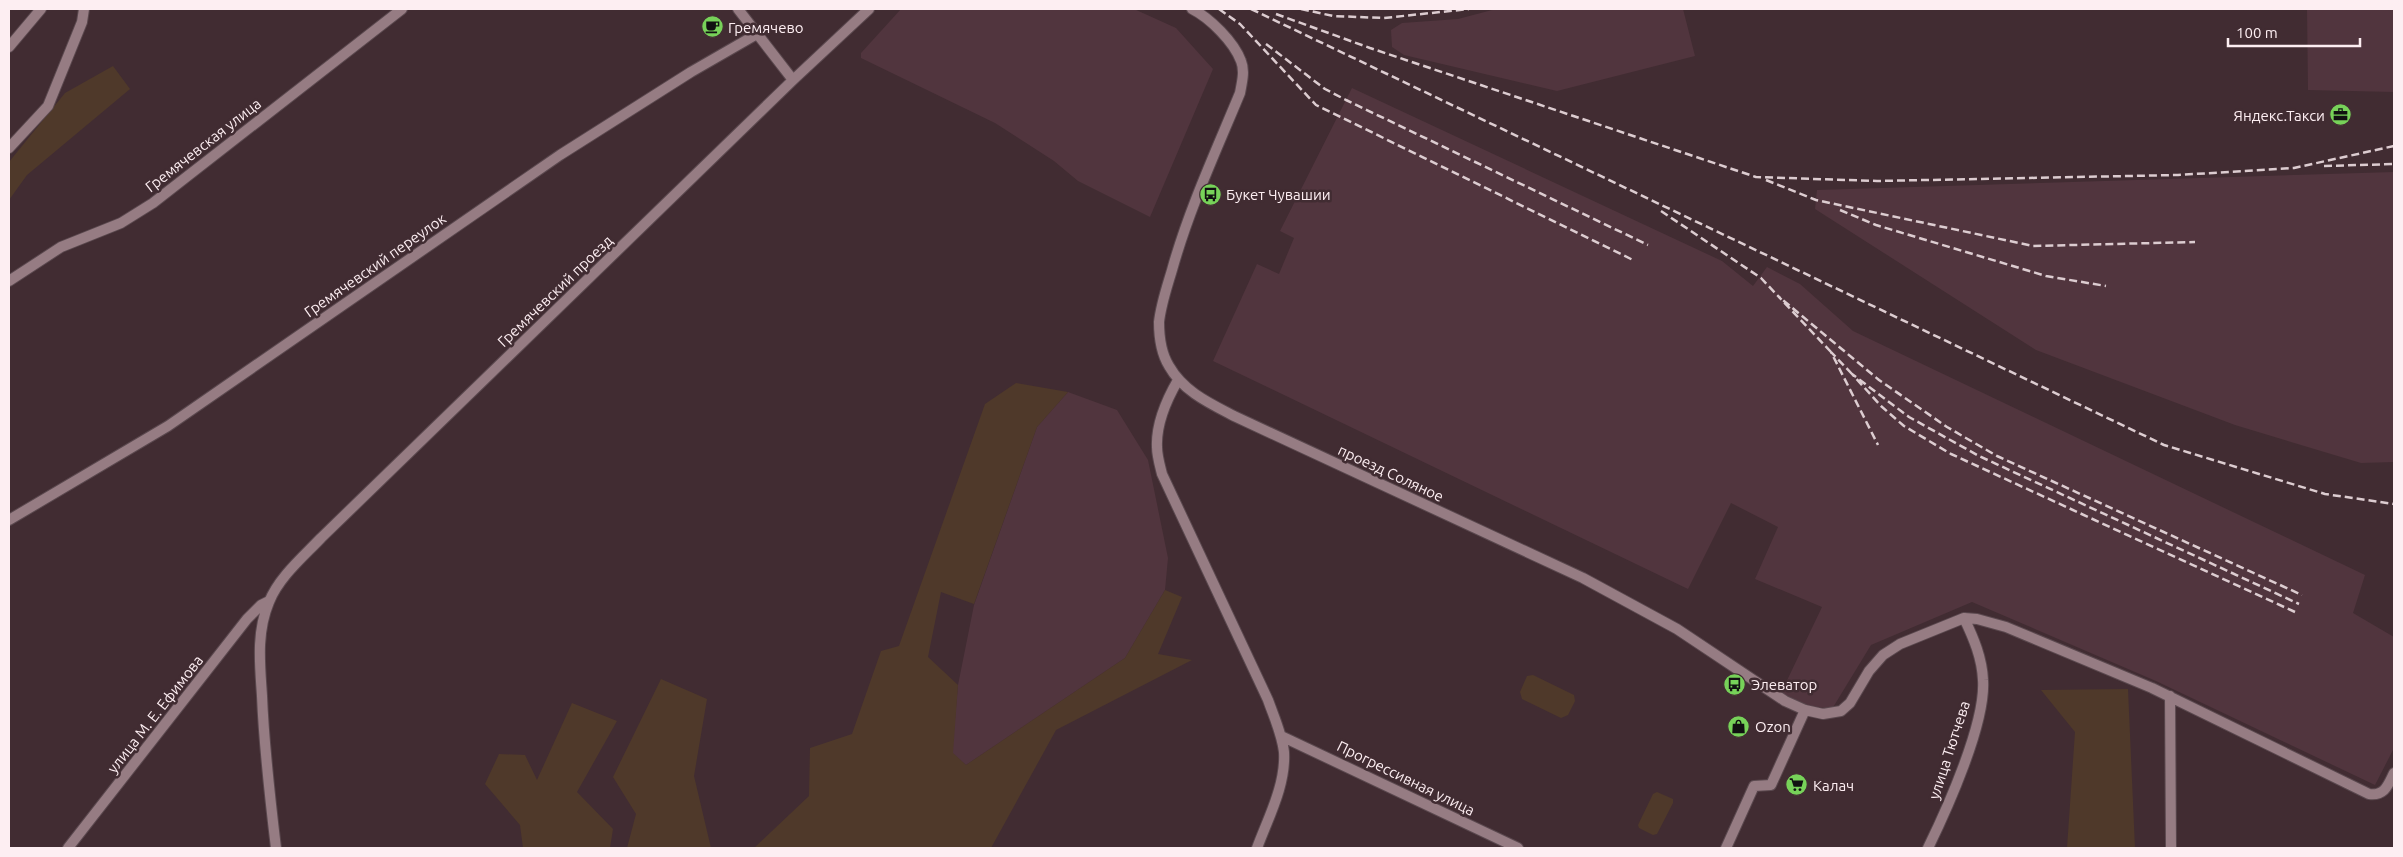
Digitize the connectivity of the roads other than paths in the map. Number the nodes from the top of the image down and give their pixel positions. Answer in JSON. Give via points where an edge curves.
{"nodes":[{"id":1,"x":41,"y":9,"type":"edge"},
{"id":2,"x":84,"y":9,"type":"edge"},
{"id":3,"x":402,"y":9,"type":"edge"},
{"id":4,"x":738,"y":9,"type":"edge"},
{"id":5,"x":869,"y":9,"type":"edge"},
{"id":6,"x":1192,"y":9,"type":"edge"},
{"id":7,"x":757,"y":34,"type":"junction"},
{"id":8,"x":9,"y":47,"type":"edge"},
{"id":9,"x":793,"y":80,"type":"junction"},
{"id":10,"x":9,"y":148,"type":"edge"},
{"id":11,"x":9,"y":281,"type":"edge"},
{"id":12,"x":1178,"y":380,"type":"junction"},
{"id":13,"x":9,"y":520,"type":"edge"},
{"id":14,"x":269,"y":602,"type":"junction"},
{"id":15,"x":1964,"y":618,"type":"junction"},
{"id":16,"x":2170,"y":696,"type":"junction"},
{"id":17,"x":1805,"y":710,"type":"junction"},
{"id":18,"x":1281,"y":736,"type":"junction"},
{"id":19,"x":2394,"y":773,"type":"edge"},
{"id":20,"x":68,"y":848,"type":"edge"},
{"id":21,"x":276,"y":848,"type":"edge"},
{"id":22,"x":1257,"y":848,"type":"edge"},
{"id":23,"x":1518,"y":848,"type":"edge"},
{"id":24,"x":1726,"y":848,"type":"edge"},
{"id":25,"x":1928,"y":848,"type":"edge"},
{"id":26,"x":2171,"y":848,"type":"edge"}],
"edges":[{"from":1,"to":8,"type":"street"},
{"from":2,"to":10,"type":"street","via":[[82,22],[48,106]]},
{"from":3,"to":11,"type":"street","name":"Гремячевская улица","via":[[153,203],[121,223],[61,247]]},
{"from":4,"to":7,"type":"street"},
{"from":5,"to":9,"type":"street","name":"Гремячевский проезд"},
{"from":6,"to":12,"type":"street","name":"проезд Соляное","via":[[1220,32],[1237,52],[1243,74],[1240,93],[1177,251],[1162,302],[1162,350]]},
{"from":7,"to":9,"type":"street"},
{"from":7,"to":13,"type":"street","name":"Гремячевский переулок","via":[[560,155],[168,426]]},
{"from":9,"to":14,"type":"street","name":"Гремячевский проезд","via":[[321,538],[283,578]]},
{"from":12,"to":17,"type":"street","name":"проезд Соляное","via":[[1234,416],[1583,578],[1677,629],[1785,701]]},
{"from":12,"to":18,"type":"street","via":[[1167,399],[1158,433],[1162,474],[1268,700]]},
{"from":14,"to":20,"type":"street","name":"улица М. Е. Ефимова","via":[[261,604],[247,619]]},
{"from":14,"to":21,"type":"street","via":[[259,644],[265,753]]},
{"from":15,"to":16,"type":"street","via":[[1977,618],[2006,627]]},
{"from":15,"to":17,"type":"street","via":[[1900,644],[1883,655],[1841,711],[1823,714]]},
{"from":15,"to":25,"type":"street","name":"улица Тютчева","via":[[1982,663],[1982,703],[1971,741]]},
{"from":16,"to":19,"type":"street","via":[[2369,794],[2386,789]]},
{"from":16,"to":26,"type":"street"},
{"from":17,"to":24,"type":"street","via":[[1771,785],[1754,786]]},
{"from":18,"to":22,"type":"street","via":[[1283,773]]},
{"from":18,"to":23,"type":"street","name":"Прогрессивная улица"}]}
